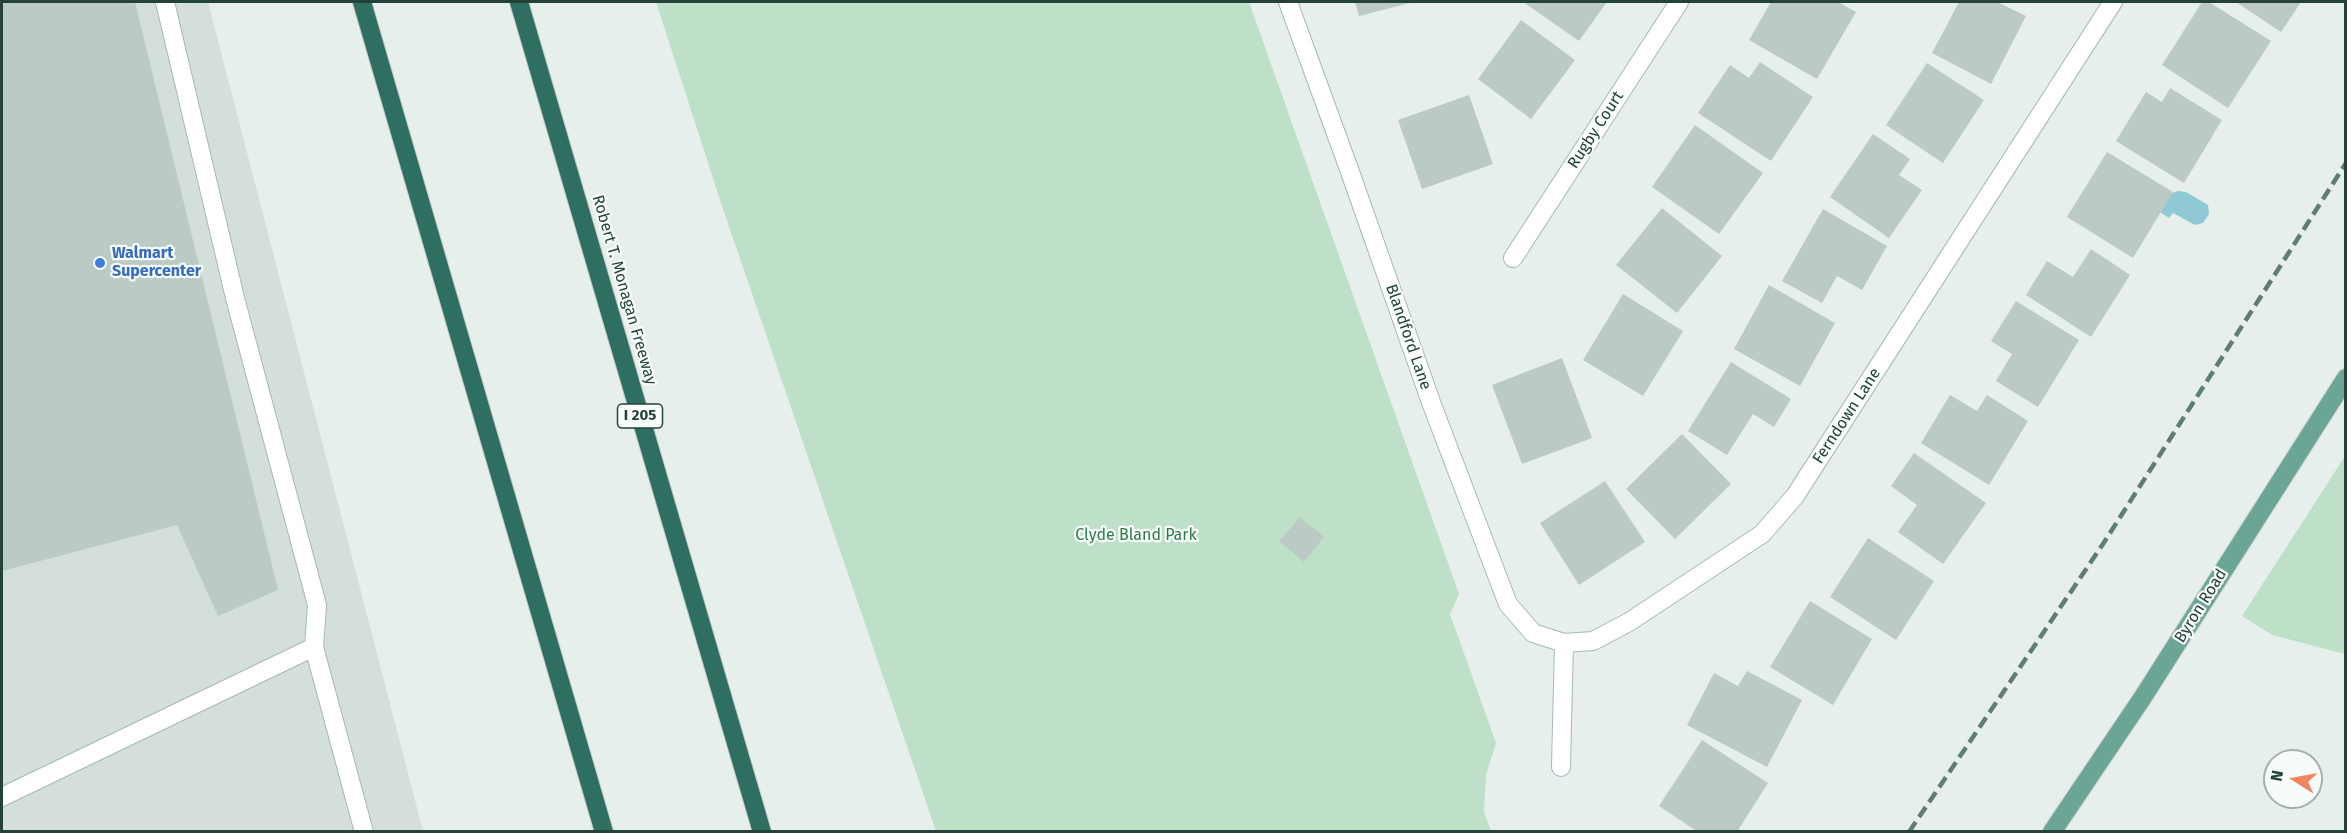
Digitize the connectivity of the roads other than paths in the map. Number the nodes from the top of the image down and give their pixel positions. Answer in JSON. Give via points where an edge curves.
{"nodes":[{"id":1,"x":165,"y":2,"type":"edge"},
{"id":2,"x":362,"y":2,"type":"edge"},
{"id":3,"x":519,"y":2,"type":"edge"},
{"id":4,"x":1288,"y":2,"type":"edge"},
{"id":5,"x":1679,"y":2,"type":"edge"},
{"id":6,"x":2113,"y":2,"type":"edge"},
{"id":7,"x":1513,"y":258,"type":"dead end"},
{"id":8,"x":2346,"y":378,"type":"edge"},
{"id":9,"x":1564,"y":643,"type":"junction"},
{"id":10,"x":314,"y":647,"type":"junction"},
{"id":11,"x":1561,"y":767,"type":"dead end"},
{"id":12,"x":2,"y":797,"type":"edge"},
{"id":13,"x":364,"y":831,"type":"edge"},
{"id":14,"x":604,"y":831,"type":"edge"},
{"id":15,"x":762,"y":831,"type":"edge"},
{"id":16,"x":2052,"y":831,"type":"edge"}],
"edges":[{"from":1,"to":10,"type":"street","via":[[235,298],[317,605]]},
{"from":2,"to":14,"type":"highway"},
{"from":3,"to":15,"type":"highway","name":"Robert T. Monagan Freeway","number":"I 205"},
{"from":4,"to":9,"type":"street","name":"Blandford Lane","via":[[1432,405],[1508,604],[1533,633]]},
{"from":5,"to":7,"type":"street","name":"Rugby Court"},
{"from":6,"to":9,"type":"street","name":"Ferndown Lane","via":[[1795,496],[1762,534],[1629,622],[1593,641]]},
{"from":8,"to":16,"type":"main road","name":"Byron Road","via":[[2143,697]]},
{"from":9,"to":11,"type":"street"},
{"from":10,"to":12,"type":"street"},
{"from":10,"to":13,"type":"street"}]}
